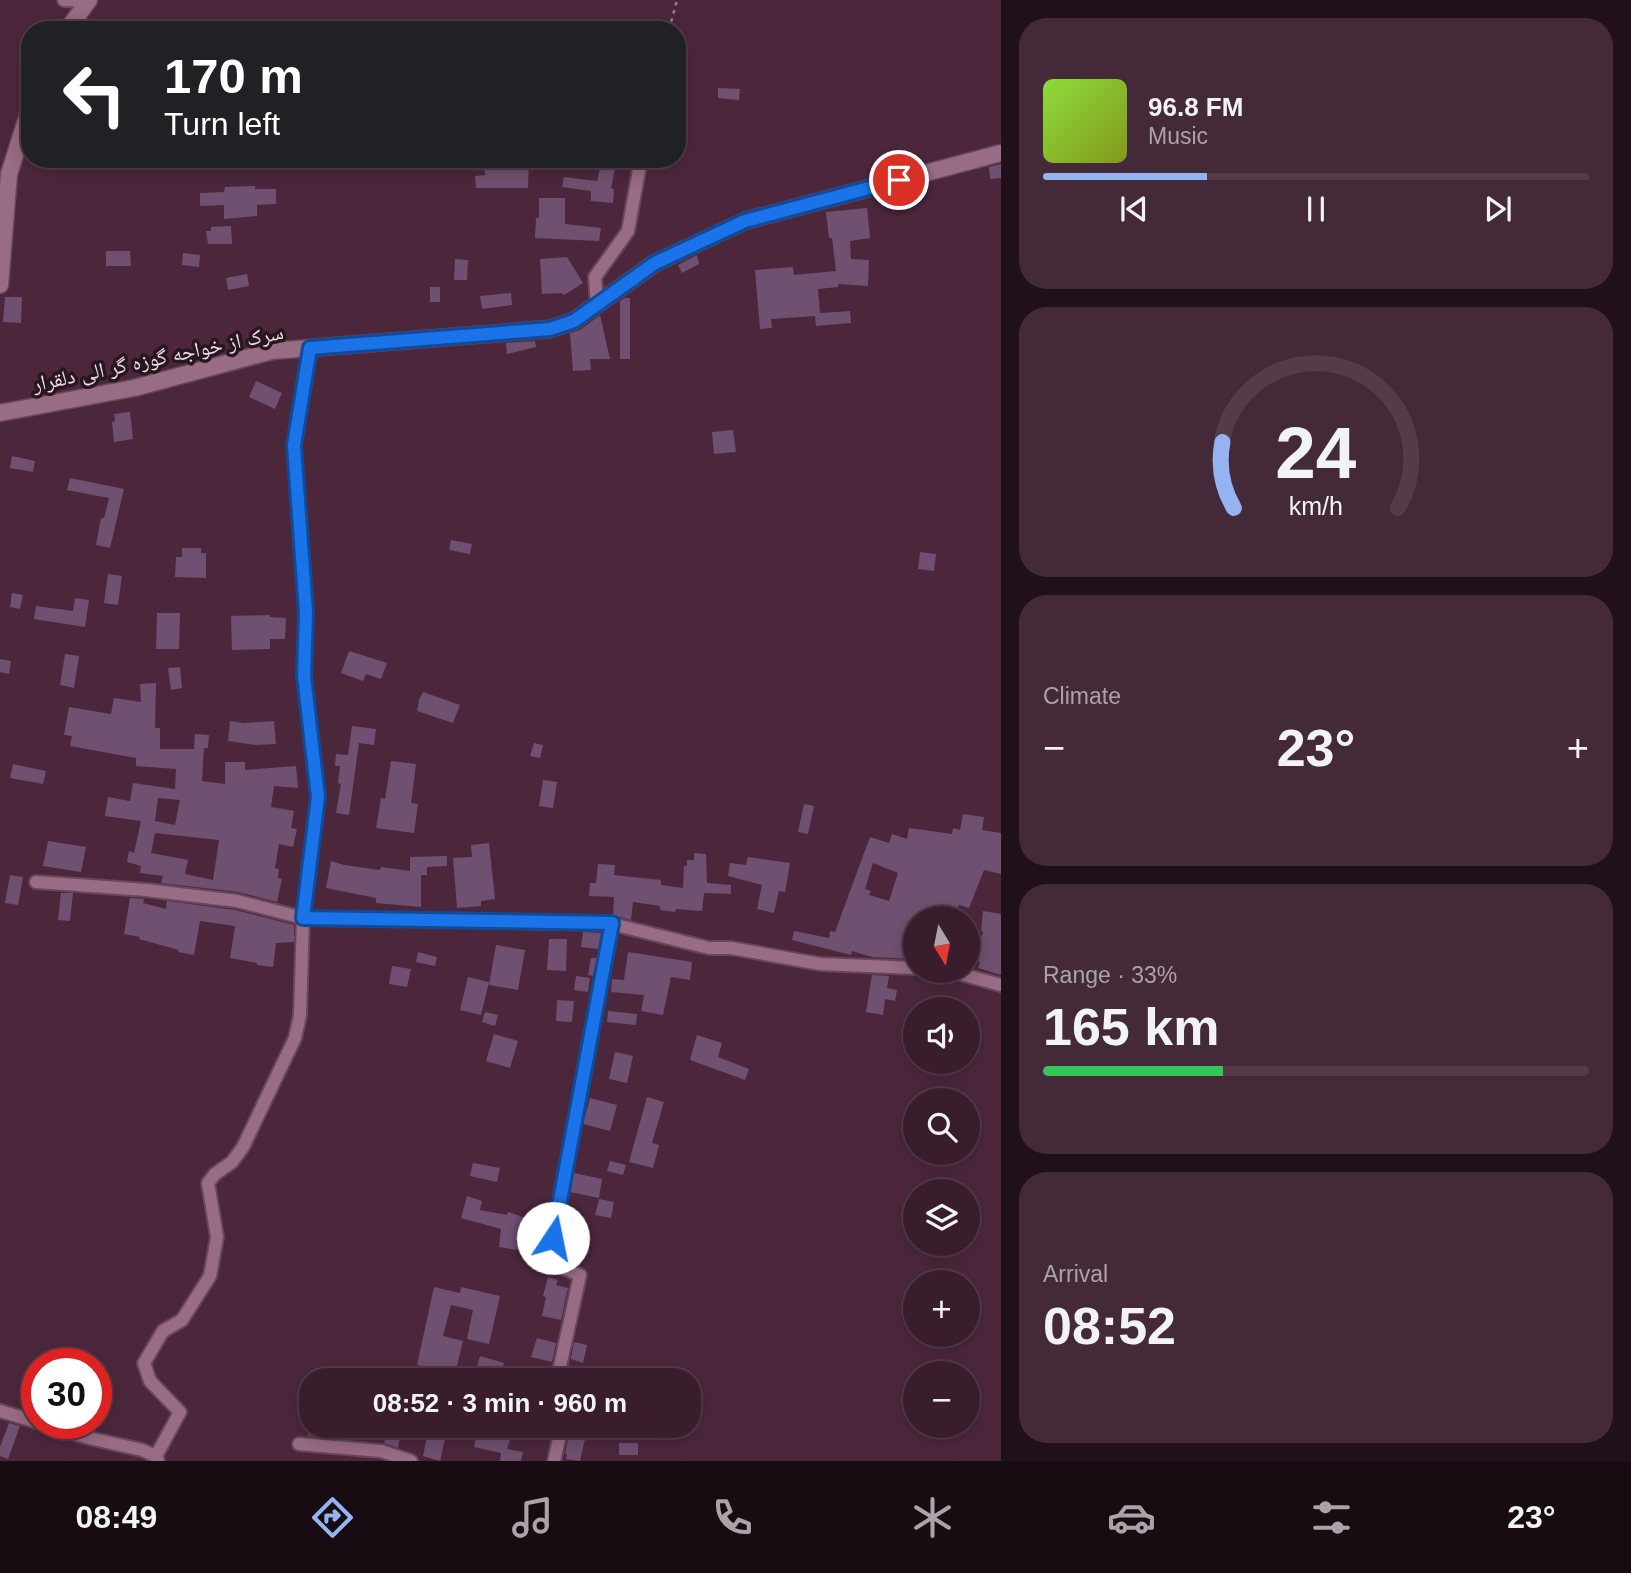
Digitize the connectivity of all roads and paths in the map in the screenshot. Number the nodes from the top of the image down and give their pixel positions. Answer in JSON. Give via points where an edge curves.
{"nodes":[{"id":1,"x":64,"y":0,"type":"edge"},
{"id":2,"x":677,"y":0,"type":"edge"},
{"id":3,"x":89,"y":1,"type":"edge"},
{"id":4,"x":74,"y":21,"type":"edge"},
{"id":5,"x":672,"y":21,"type":"edge"},
{"id":6,"x":21,"y":136,"type":"edge"},
{"id":7,"x":1001,"y":153,"type":"edge"},
{"id":8,"x":640,"y":168,"type":"edge"},
{"id":9,"x":0,"y":285,"type":"edge"},
{"id":10,"x":597,"y":304,"type":"junction"},
{"id":11,"x":310,"y":348,"type":"junction"},
{"id":12,"x":0,"y":413,"type":"edge"},
{"id":13,"x":36,"y":883,"type":"dead end"},
{"id":14,"x":303,"y":918,"type":"junction"},
{"id":15,"x":612,"y":923,"type":"junction"},
{"id":16,"x":903,"y":967,"type":"edge"},
{"id":17,"x":980,"y":979,"type":"edge"},
{"id":18,"x":1001,"y":985,"type":"edge"},
{"id":19,"x":560,"y":1368,"type":"edge"},
{"id":20,"x":0,"y":1411,"type":"edge"},
{"id":21,"x":21,"y":1417,"type":"edge"},
{"id":22,"x":559,"y":1438,"type":"edge"},
{"id":23,"x":93,"y":1439,"type":"edge"},
{"id":24,"x":299,"y":1444,"type":"dead end"},
{"id":25,"x":157,"y":1459,"type":"edge"},
{"id":26,"x":411,"y":1461,"type":"edge"},
{"id":27,"x":554,"y":1461,"type":"edge"}],
"edges":[{"from":1,"to":3,"type":"street"},
{"from":2,"to":5,"type":"path"},
{"from":3,"to":4,"type":"street"},
{"from":6,"to":9,"type":"street","via":[[9,174]]},
{"from":7,"to":10,"type":"street","name":"سرک از خواجه گوزه گر الی دلقرار","via":[[745,221],[655,263]]},
{"from":8,"to":10,"type":"street","via":[[628,231],[595,277]]},
{"from":10,"to":11,"type":"street","name":"سرک از خواجه گوزه گر الی دلقرار","via":[[574,321],[550,329]]},
{"from":11,"to":12,"type":"street","name":"سرک از خواجه گوزه گر الی دلقرار","via":[[272,351],[134,388]]},
{"from":11,"to":14,"type":"street","via":[[294,445],[306,612],[304,676],[318,797]]},
{"from":13,"to":14,"type":"street","via":[[237,901]]},
{"from":14,"to":15,"type":"street"},
{"from":14,"to":25,"type":"street","via":[[295,1038],[243,1147],[208,1183],[217,1237],[210,1276],[182,1320],[163,1331],[144,1363],[150,1381],[180,1412]]},
{"from":15,"to":16,"type":"street","via":[[709,948],[820,964]]},
{"from":15,"to":19,"type":"street","via":[[548,1262],[580,1275]]},
{"from":17,"to":18,"type":"street"},
{"from":20,"to":21,"type":"street"},
{"from":22,"to":27,"type":"street"},
{"from":23,"to":25,"type":"street","via":[[142,1450]]},
{"from":24,"to":26,"type":"street","via":[[381,1451]]}]}
